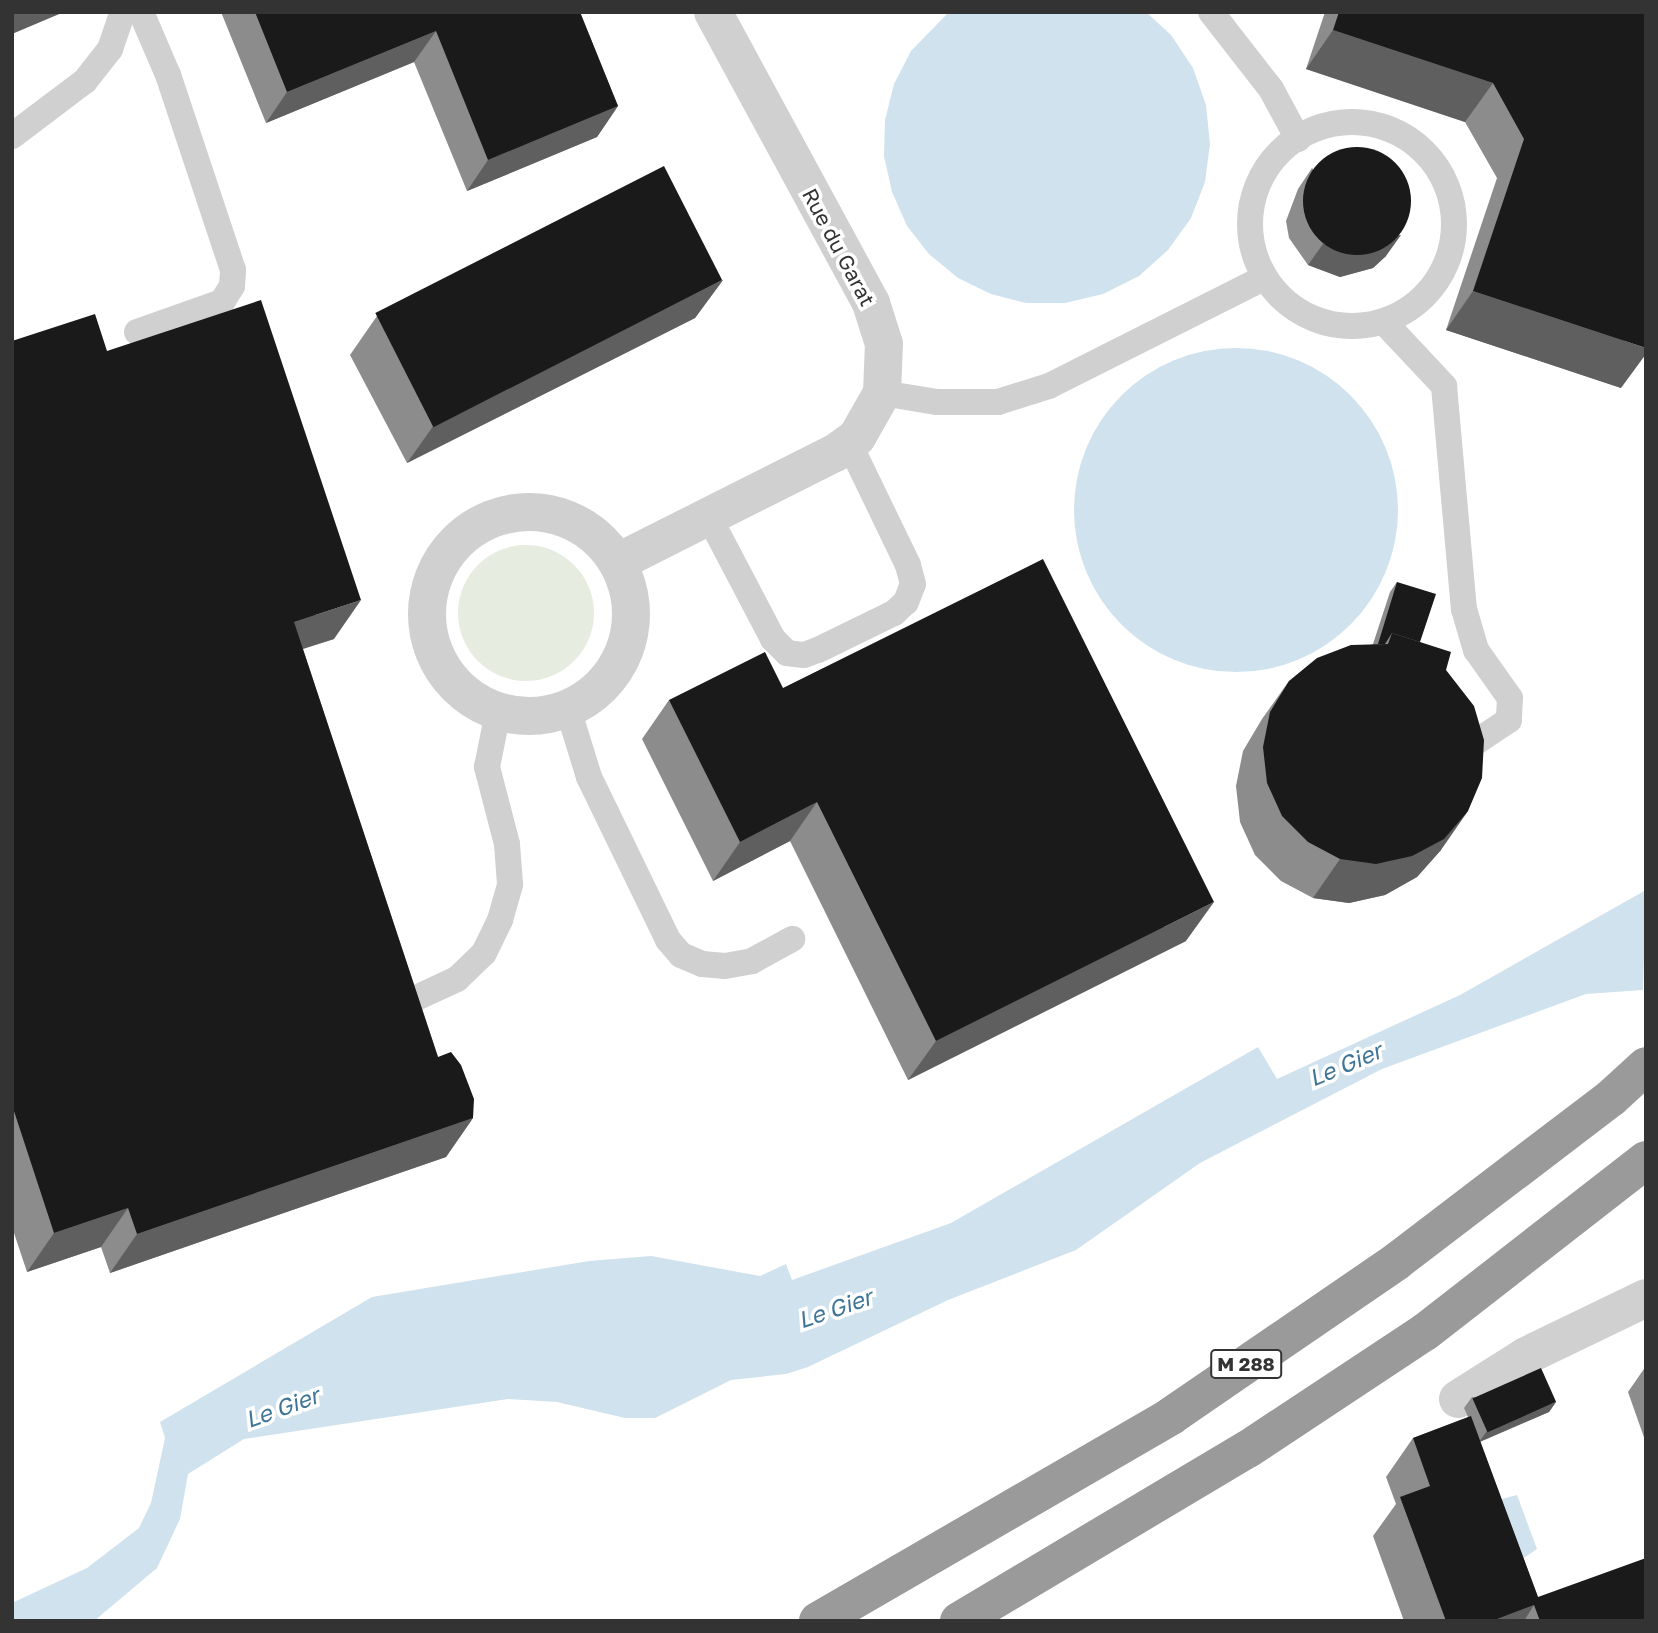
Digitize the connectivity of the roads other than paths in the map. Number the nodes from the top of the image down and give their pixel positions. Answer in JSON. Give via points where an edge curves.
{"nodes":[{"id":1,"x":123,"y":12,"type":"edge"},
{"id":2,"x":141,"y":12,"type":"edge"},
{"id":3,"x":713,"y":12,"type":"edge"},
{"id":4,"x":1211,"y":12,"type":"edge"},
{"id":5,"x":12,"y":136,"type":"edge"},
{"id":6,"x":1298,"y":139,"type":"junction"},
{"id":7,"x":1264,"y":278,"type":"junction"},
{"id":8,"x":1384,"y":322,"type":"junction"},
{"id":9,"x":137,"y":332,"type":"dead end"},
{"id":10,"x":882,"y":393,"type":"junction"},
{"id":11,"x":849,"y":443,"type":"junction"},
{"id":12,"x":709,"y":517,"type":"junction"},
{"id":13,"x":618,"y":562,"type":"junction"},
{"id":14,"x":568,"y":709,"type":"junction"},
{"id":15,"x":498,"y":712,"type":"junction"},
{"id":16,"x":1474,"y":744,"type":"edge"},
{"id":17,"x":792,"y":939,"type":"dead end"},
{"id":18,"x":401,"y":1005,"type":"edge"},
{"id":19,"x":1646,"y":1066,"type":"edge"},
{"id":20,"x":1646,"y":1160,"type":"edge"},
{"id":21,"x":1646,"y":1298,"type":"edge"},
{"id":22,"x":1458,"y":1399,"type":"dead end"},
{"id":23,"x":818,"y":1621,"type":"edge"},
{"id":24,"x":959,"y":1621,"type":"edge"}],
"edges":[{"from":1,"to":5,"type":"lane","via":[[110,49],[85,81]]},
{"from":2,"to":9,"type":"lane","via":[[169,75],[233,270],[232,286],[222,302]]},
{"from":3,"to":10,"type":"street","name":"Rue du Garat","via":[[871,303],[884,345]]},
{"from":4,"to":6,"type":"lane","via":[[1271,89]]},
{"from":6,"to":7,"type":"lane","via":[[1282,149],[1261,177],[1250,210],[1251,245]]},
{"from":6,"to":8,"type":"lane","via":[[1311,129],[1346,122],[1380,125],[1410,139],[1434,161],[1450,190],[1455,223],[1451,255],[1436,284],[1412,307]]},
{"from":7,"to":8,"type":"lane","via":[[1287,304],[1318,321],[1351,327]]},
{"from":7,"to":10,"type":"lane","via":[[1049,386],[998,402],[937,402]]},
{"from":8,"to":16,"type":"lane","via":[[1444,386],[1464,609],[1476,650],[1510,698],[1509,720]]},
{"from":10,"to":11,"type":"street","name":"Rue du Garat","via":[[871,418]]},
{"from":11,"to":12,"type":"street","name":"Rue du Garat"},
{"from":11,"to":12,"type":"lane","via":[[908,565],[913,584],[906,602],[894,613],[818,650],[804,655],[787,653],[773,639]]},
{"from":12,"to":13,"type":"street","name":"Rue du Garat"},
{"from":13,"to":14,"type":"street","via":[[630,595],[627,641],[619,664],[597,691]]},
{"from":13,"to":15,"type":"street","via":[[597,536],[569,520],[537,511],[505,514],[484,522],[450,548],[433,576],[426,608],[429,641],[443,671],[467,696]]},
{"from":14,"to":15,"type":"street","via":[[533,717]]},
{"from":14,"to":17,"type":"lane","via":[[589,777],[668,940],[681,955],[702,964],[725,965],[752,961]]},
{"from":15,"to":18,"type":"lane","via":[[487,766],[508,857],[510,884],[500,920],[484,953],[457,979]]},
{"from":19,"to":23,"type":"highway","number":"M 288","via":[[1611,1098],[1397,1261],[1171,1416]]},
{"from":20,"to":24,"type":"highway","via":[[1425,1332],[1248,1449]]},
{"from":21,"to":22,"type":"street","via":[[1537,1350]]}]}
